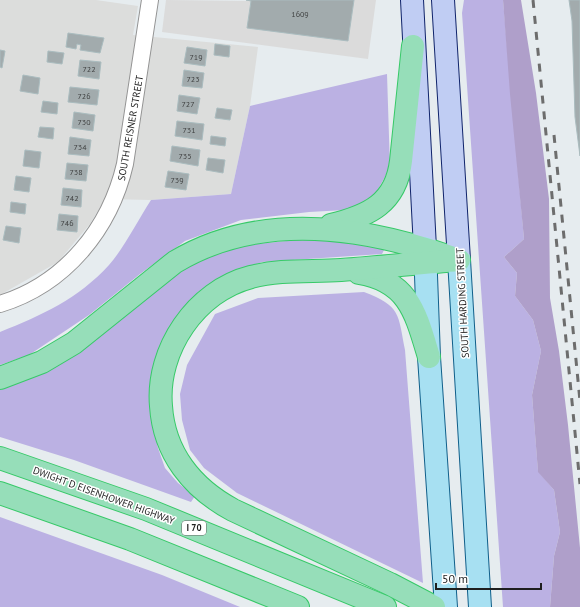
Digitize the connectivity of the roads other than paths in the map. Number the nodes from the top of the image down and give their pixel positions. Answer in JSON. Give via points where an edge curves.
{"nodes":[{"id":1,"x":150,"y":0,"type":"edge"},
{"id":2,"x":412,"y":0,"type":"edge"},
{"id":3,"x":443,"y":0,"type":"edge"},
{"id":4,"x":413,"y":46,"type":"junction"},
{"id":5,"x":318,"y":228,"type":"junction"},
{"id":6,"x":426,"y":255,"type":"junction"},
{"id":7,"x":459,"y":260,"type":"junction"},
{"id":8,"x":342,"y":270,"type":"junction"},
{"id":9,"x":4,"y":302,"type":"edge"},
{"id":10,"x":429,"y":357,"type":"junction"},
{"id":11,"x":0,"y":378,"type":"edge"},
{"id":12,"x":0,"y":458,"type":"edge"},
{"id":13,"x":0,"y":493,"type":"edge"},
{"id":14,"x":298,"y":607,"type":"edge"},
{"id":15,"x":385,"y":607,"type":"edge"},
{"id":16,"x":434,"y":607,"type":"edge"},
{"id":17,"x":446,"y":607,"type":"edge"},
{"id":18,"x":480,"y":607,"type":"edge"}],
"edges":[{"from":1,"to":9,"type":"street","name":"SOUTH REISNER STREET","via":[[127,158],[114,202],[90,242],[68,265],[31,291]]},
{"from":2,"to":4,"type":"street"},
{"from":3,"to":7,"type":"street","name":"SOUTH HARDING STREET"},
{"from":4,"to":5,"type":"highway","via":[[400,168],[392,190],[372,211],[352,220]]},
{"from":4,"to":6,"type":"street"},
{"from":5,"to":6,"type":"highway","via":[[362,232]]},
{"from":5,"to":11,"type":"highway","via":[[280,229],[246,234],[193,252],[167,268],[74,343],[42,362]]},
{"from":6,"to":7,"type":"highway"},
{"from":6,"to":8,"type":"highway"},
{"from":6,"to":10,"type":"main road"},
{"from":7,"to":18,"type":"main road","name":"SOUTH HARDING STREET"},
{"from":8,"to":10,"type":"highway","via":[[375,276],[400,291],[416,314]]},
{"from":8,"to":16,"type":"highway","via":[[262,274],[241,280],[212,296],[190,317],[169,353],[161,385],[162,419],[169,444],[181,466],[199,487],[219,503]]},
{"from":10,"to":17,"type":"main road"},
{"from":12,"to":15,"type":"highway","name":"DWIGHT D EISENHOWER HIGHWAY","number":"I 70","via":[[153,512]]},
{"from":13,"to":14,"type":"highway","via":[[137,542]]}]}
